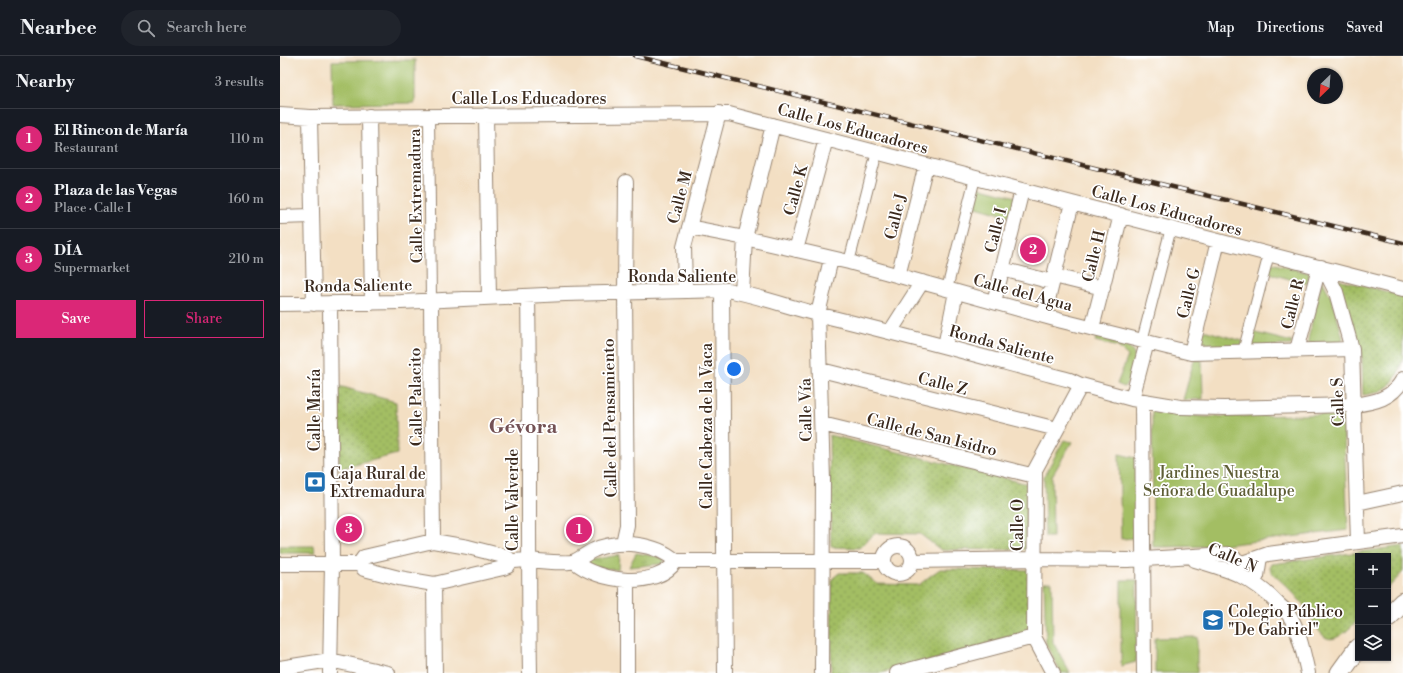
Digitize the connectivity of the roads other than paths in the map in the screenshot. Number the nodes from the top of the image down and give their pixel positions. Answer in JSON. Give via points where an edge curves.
{"nodes":[{"id":1,"x":719,"y":113,"type":"junction"},
{"id":2,"x":280,"y":115,"type":"edge"},
{"id":3,"x":486,"y":115,"type":"junction"},
{"id":4,"x":370,"y":116,"type":"junction"},
{"id":5,"x":429,"y":116,"type":"junction"},
{"id":6,"x":310,"y":117,"type":"junction"},
{"id":7,"x":773,"y":125,"type":"junction"},
{"id":8,"x":826,"y":139,"type":"junction"},
{"id":9,"x":877,"y":152,"type":"junction"},
{"id":10,"x":926,"y":165,"type":"junction"},
{"id":11,"x":976,"y":178,"type":"junction"},
{"id":12,"x":626,"y":182,"type":"dead end"},
{"id":13,"x":1022,"y":190,"type":"junction"},
{"id":14,"x":1072,"y":203,"type":"junction"},
{"id":15,"x":1121,"y":215,"type":"junction"},
{"id":16,"x":280,"y":216,"type":"edge"},
{"id":17,"x":312,"y":216,"type":"junction"},
{"id":18,"x":689,"y":227,"type":"junction"},
{"id":19,"x":1171,"y":228,"type":"junction"},
{"id":20,"x":745,"y":238,"type":"junction"},
{"id":21,"x":1218,"y":241,"type":"junction"},
{"id":22,"x":796,"y":250,"type":"junction"},
{"id":23,"x":1269,"y":254,"type":"junction"},
{"id":24,"x":831,"y":259,"type":"junction"},
{"id":25,"x":849,"y":262,"type":"junction"},
{"id":26,"x":1321,"y":267,"type":"junction"},
{"id":27,"x":1002,"y":270,"type":"junction"},
{"id":28,"x":898,"y":276,"type":"junction"},
{"id":29,"x":1053,"y":279,"type":"junction"},
{"id":30,"x":922,"y":282,"type":"junction"},
{"id":31,"x":1103,"y":288,"type":"junction"},
{"id":32,"x":1403,"y":289,"type":"edge"},
{"id":33,"x":722,"y":290,"type":"junction"},
{"id":34,"x":951,"y":290,"type":"junction"},
{"id":35,"x":685,"y":291,"type":"junction"},
{"id":36,"x":625,"y":292,"type":"junction"},
{"id":37,"x":742,"y":293,"type":"junction"},
{"id":38,"x":528,"y":296,"type":"junction"},
{"id":39,"x":489,"y":298,"type":"junction"},
{"id":40,"x":431,"y":300,"type":"junction"},
{"id":41,"x":994,"y":302,"type":"junction"},
{"id":42,"x":330,"y":303,"type":"junction"},
{"id":43,"x":372,"y":303,"type":"junction"},
{"id":44,"x":280,"y":304,"type":"edge"},
{"id":45,"x":314,"y":304,"type":"junction"},
{"id":46,"x":818,"y":314,"type":"junction"},
{"id":47,"x":1044,"y":316,"type":"junction"},
{"id":48,"x":1092,"y":328,"type":"junction"},
{"id":49,"x":890,"y":332,"type":"junction"},
{"id":50,"x":1144,"y":341,"type":"junction"},
{"id":51,"x":944,"y":346,"type":"junction"},
{"id":52,"x":1352,"y":349,"type":"junction"},
{"id":53,"x":1297,"y":350,"type":"junction"},
{"id":54,"x":1244,"y":352,"type":"junction"},
{"id":55,"x":1191,"y":353,"type":"junction"},
{"id":56,"x":821,"y":370,"type":"junction"},
{"id":57,"x":1403,"y":378,"type":"edge"},
{"id":58,"x":1081,"y":385,"type":"junction"},
{"id":59,"x":1137,"y":400,"type":"junction"},
{"id":60,"x":1354,"y":405,"type":"junction"},
{"id":61,"x":822,"y":424,"type":"junction"},
{"id":62,"x":1057,"y":429,"type":"junction"},
{"id":63,"x":1034,"y":476,"type":"junction"},
{"id":64,"x":1403,"y":493,"type":"edge"},
{"id":65,"x":1357,"y":503,"type":"junction"},
{"id":66,"x":1403,"y":536,"type":"edge"},
{"id":67,"x":433,"y":540,"type":"junction"},
{"id":68,"x":1358,"y":542,"type":"junction"},
{"id":69,"x":623,"y":543,"type":"junction"},
{"id":70,"x":1260,"y":557,"type":"junction"},
{"id":71,"x":1034,"y":559,"type":"junction"},
{"id":72,"x":1143,"y":559,"type":"junction"},
{"id":73,"x":529,"y":560,"type":"junction"},
{"id":74,"x":676,"y":561,"type":"junction"},
{"id":75,"x":724,"y":561,"type":"junction"},
{"id":76,"x":823,"y":561,"type":"junction"},
{"id":77,"x":884,"y":561,"type":"junction"},
{"id":78,"x":912,"y":561,"type":"junction"},
{"id":79,"x":510,"y":562,"type":"junction"},
{"id":80,"x":575,"y":562,"type":"junction"},
{"id":81,"x":280,"y":564,"type":"edge"},
{"id":82,"x":332,"y":564,"type":"junction"},
{"id":83,"x":360,"y":564,"type":"junction"},
{"id":84,"x":1239,"y":568,"type":"junction"},
{"id":85,"x":1257,"y":576,"type":"junction"},
{"id":86,"x":627,"y":580,"type":"junction"},
{"id":87,"x":434,"y":584,"type":"junction"},
{"id":88,"x":1403,"y":602,"type":"edge"},
{"id":89,"x":1391,"y":614,"type":"edge"},
{"id":90,"x":1289,"y":615,"type":"junction"},
{"id":91,"x":1034,"y":637,"type":"junction"},
{"id":92,"x":1355,"y":652,"type":"edge"},
{"id":93,"x":330,"y":666,"type":"edge"},
{"id":94,"x":280,"y":668,"type":"edge"},
{"id":95,"x":388,"y":673,"type":"edge"},
{"id":96,"x":435,"y":673,"type":"edge"},
{"id":97,"x":530,"y":673,"type":"edge"},
{"id":98,"x":627,"y":673,"type":"edge"},
{"id":99,"x":725,"y":673,"type":"edge"},
{"id":100,"x":822,"y":673,"type":"edge"},
{"id":101,"x":897,"y":673,"type":"edge"},
{"id":102,"x":1053,"y":673,"type":"edge"},
{"id":103,"x":1144,"y":673,"type":"edge"},
{"id":104,"x":1307,"y":673,"type":"edge"},
{"id":105,"x":1340,"y":673,"type":"edge"}],
"edges":[{"from":1,"to":3,"type":"street","name":"Calle Los Educadores"},
{"from":1,"to":7,"type":"street","name":"Calle Los Educadores"},
{"from":1,"to":18,"type":"street","name":"Calle M"},
{"from":2,"to":6,"type":"street","name":"Calle Los Educadores"},
{"from":3,"to":5,"type":"street","name":"Calle Los Educadores"},
{"from":3,"to":39,"type":"street"},
{"from":4,"to":5,"type":"street","name":"Calle Los Educadores"},
{"from":4,"to":6,"type":"street","name":"Calle Los Educadores"},
{"from":4,"to":43,"type":"street"},
{"from":5,"to":40,"type":"street","name":"Calle Extremadura"},
{"from":6,"to":17,"type":"street"},
{"from":7,"to":8,"type":"street","name":"Calle Los Educadores"},
{"from":7,"to":20,"type":"street"},
{"from":8,"to":9,"type":"street","name":"Calle Los Educadores"},
{"from":8,"to":22,"type":"street","name":"Calle K"},
{"from":9,"to":10,"type":"street","name":"Calle Los Educadores"},
{"from":9,"to":25,"type":"street"},
{"from":10,"to":11,"type":"street","name":"Calle Los Educadores"},
{"from":10,"to":28,"type":"street","name":"Calle J"},
{"from":11,"to":13,"type":"street","name":"Calle Los Educadores"},
{"from":11,"to":34,"type":"street"},
{"from":12,"to":36,"type":"street","name":"Calle del Pensamiento"},
{"from":13,"to":14,"type":"street","name":"Calle Los Educadores"},
{"from":13,"to":27,"type":"street","name":"Calle I"},
{"from":14,"to":15,"type":"street","name":"Calle Los Educadores"},
{"from":14,"to":29,"type":"street"},
{"from":15,"to":19,"type":"street","name":"Calle Los Educadores"},
{"from":15,"to":31,"type":"street","name":"Calle H"},
{"from":16,"to":17,"type":"street"},
{"from":17,"to":45,"type":"street"},
{"from":18,"to":20,"type":"street","name":"Calle del Agua"},
{"from":18,"to":35,"type":"street","name":"Calle M","via":[[684,247]]},
{"from":19,"to":21,"type":"street","name":"Calle Los Educadores"},
{"from":19,"to":50,"type":"street"},
{"from":20,"to":22,"type":"street","name":"Calle del Agua"},
{"from":20,"to":37,"type":"street"},
{"from":21,"to":23,"type":"street","name":"Calle Los Educadores"},
{"from":21,"to":55,"type":"street","name":"Calle G"},
{"from":22,"to":24,"type":"street","name":"Calle del Agua"},
{"from":23,"to":26,"type":"street","name":"Calle Los Educadores"},
{"from":23,"to":54,"type":"street"},
{"from":24,"to":25,"type":"street","name":"Calle del Agua"},
{"from":24,"to":46,"type":"street","name":"Calle Vía"},
{"from":25,"to":28,"type":"street","name":"Calle del Agua"},
{"from":26,"to":32,"type":"street","name":"Calle Los Educadores"},
{"from":26,"to":52,"type":"street","name":"Calle S","via":[[1336,292]]},
{"from":26,"to":53,"type":"street","name":"Calle R"},
{"from":27,"to":29,"type":"street"},
{"from":27,"to":41,"type":"street","name":"Calle I"},
{"from":28,"to":30,"type":"street","name":"Calle del Agua"},
{"from":29,"to":31,"type":"street"},
{"from":29,"to":47,"type":"street"},
{"from":30,"to":34,"type":"street","name":"Calle del Agua"},
{"from":30,"to":49,"type":"street"},
{"from":31,"to":48,"type":"street","name":"Calle H"},
{"from":33,"to":35,"type":"street","name":"Ronda Saliente"},
{"from":33,"to":37,"type":"street","name":"Ronda Saliente"},
{"from":33,"to":75,"type":"street","name":"Calle Cabeza de la Vaca"},
{"from":34,"to":41,"type":"street","name":"Calle del Agua"},
{"from":34,"to":51,"type":"street"},
{"from":35,"to":36,"type":"street","name":"Ronda Saliente"},
{"from":36,"to":38,"type":"street","name":"Ronda Saliente"},
{"from":36,"to":69,"type":"street","name":"Calle del Pensamiento","via":[[627,525]]},
{"from":37,"to":46,"type":"street","name":"Ronda Saliente"},
{"from":38,"to":39,"type":"street","name":"Ronda Saliente"},
{"from":38,"to":73,"type":"street","name":"Calle Valverde"},
{"from":39,"to":40,"type":"street","name":"Ronda Saliente"},
{"from":40,"to":43,"type":"street","name":"Ronda Saliente"},
{"from":40,"to":67,"type":"street","name":"Calle Palacito"},
{"from":41,"to":47,"type":"street","name":"Calle del Agua"},
{"from":42,"to":43,"type":"street","name":"Ronda Saliente"},
{"from":42,"to":45,"type":"street","name":"Ronda Saliente"},
{"from":42,"to":82,"type":"street","name":"Calle María"},
{"from":44,"to":45,"type":"street","name":"Ronda Saliente"},
{"from":46,"to":49,"type":"street","name":"Ronda Saliente"},
{"from":46,"to":56,"type":"street","name":"Calle Vía"},
{"from":47,"to":48,"type":"street","name":"Calle del Agua"},
{"from":48,"to":50,"type":"street","name":"Calle del Agua"},
{"from":49,"to":51,"type":"street","name":"Ronda Saliente"},
{"from":50,"to":55,"type":"street","name":"Calle del Agua"},
{"from":50,"to":59,"type":"street"},
{"from":51,"to":58,"type":"street","name":"Ronda Saliente"},
{"from":52,"to":53,"type":"street","name":"Calle del Agua"},
{"from":52,"to":60,"type":"street","name":"Calle S"},
{"from":53,"to":54,"type":"street","name":"Calle del Agua"},
{"from":54,"to":55,"type":"street","name":"Calle del Agua"},
{"from":56,"to":61,"type":"street","name":"Calle Vía"},
{"from":56,"to":62,"type":"street","name":"Calle Z"},
{"from":57,"to":60,"type":"street","name":"Ronda Saliente","via":[[1395,390],[1386,397]]},
{"from":58,"to":59,"type":"street","name":"Ronda Saliente"},
{"from":58,"to":62,"type":"street","name":"Calle O"},
{"from":59,"to":60,"type":"street","name":"Ronda Saliente","via":[[1180,407]]},
{"from":59,"to":72,"type":"street"},
{"from":60,"to":65,"type":"street","name":"Calle S"},
{"from":61,"to":63,"type":"street","name":"Calle de San Isidro"},
{"from":61,"to":76,"type":"street","name":"Calle Vía"},
{"from":62,"to":63,"type":"street","name":"Calle O","via":[[1034,470]]},
{"from":63,"to":71,"type":"street","name":"Calle O"},
{"from":64,"to":65,"type":"street"},
{"from":65,"to":68,"type":"street","name":"Calle S"},
{"from":66,"to":68,"type":"street"},
{"from":67,"to":79,"type":"street","via":[[503,556]]},
{"from":67,"to":83,"type":"street","via":[[364,557]]},
{"from":68,"to":70,"type":"street"},
{"from":69,"to":74,"type":"street","via":[[664,553]]},
{"from":69,"to":80,"type":"street","via":[[603,546]]},
{"from":70,"to":84,"type":"street"},
{"from":70,"to":85,"type":"street"},
{"from":71,"to":72,"type":"street","name":"Calle N"},
{"from":71,"to":78,"type":"street","name":"Calle N"},
{"from":71,"to":91,"type":"street","name":"Calle O"},
{"from":72,"to":84,"type":"street","name":"Calle N","via":[[1187,557],[1226,569]]},
{"from":72,"to":103,"type":"street"},
{"from":73,"to":79,"type":"street"},
{"from":73,"to":80,"type":"street"},
{"from":73,"to":97,"type":"street","name":"Calle Valverde"},
{"from":74,"to":75,"type":"street"},
{"from":74,"to":86,"type":"street","via":[[666,572],[657,576]]},
{"from":75,"to":76,"type":"street"},
{"from":75,"to":99,"type":"street","name":"Calle Cabeza de la Vaca"},
{"from":76,"to":77,"type":"street"},
{"from":76,"to":100,"type":"street","name":"Calle Vía"},
{"from":77,"to":78,"type":"street","via":[[886,569],[898,575],[910,569]]},
{"from":77,"to":78,"type":"street","via":[[888,550],[900,546],[908,550]]},
{"from":79,"to":87,"type":"street","via":[[503,568]]},
{"from":80,"to":86,"type":"street","via":[[589,572]]},
{"from":81,"to":82,"type":"street"},
{"from":82,"to":83,"type":"street"},
{"from":82,"to":93,"type":"street","name":"Calle María"},
{"from":83,"to":87,"type":"street","via":[[364,569]]},
{"from":84,"to":85,"type":"street"},
{"from":84,"to":90,"type":"street","name":"Calle N"},
{"from":85,"to":90,"type":"street","via":[[1268,585]]},
{"from":86,"to":98,"type":"street"},
{"from":87,"to":96,"type":"street"},
{"from":88,"to":89,"type":"main road"},
{"from":90,"to":104,"type":"street","name":"Calle N","via":[[1295,626]]},
{"from":91,"to":101,"type":"street"},
{"from":91,"to":102,"type":"street","name":"Calle O"},
{"from":92,"to":105,"type":"main road"},
{"from":93,"to":94,"type":"street"},
{"from":93,"to":95,"type":"street"}]}
